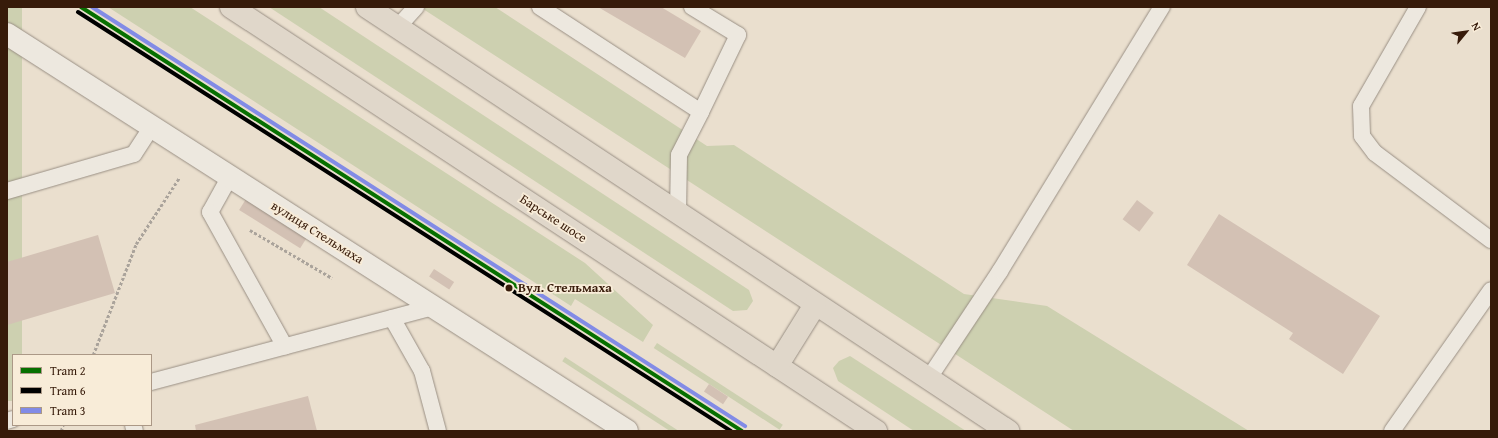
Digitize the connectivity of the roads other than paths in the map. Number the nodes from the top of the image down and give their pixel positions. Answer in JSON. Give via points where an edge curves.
{"nodes":[{"id":1,"x":231,"y":7,"type":"edge"},
{"id":2,"x":366,"y":7,"type":"edge"},
{"id":3,"x":416,"y":7,"type":"edge"},
{"id":4,"x":540,"y":7,"type":"edge"},
{"id":5,"x":692,"y":7,"type":"edge"},
{"id":6,"x":1162,"y":7,"type":"edge"},
{"id":7,"x":1418,"y":7,"type":"edge"},
{"id":8,"x":398,"y":27,"type":"junction"},
{"id":9,"x":7,"y":34,"type":"edge"},
{"id":10,"x":701,"y":112,"type":"junction"},
{"id":11,"x":151,"y":128,"type":"junction"},
{"id":12,"x":229,"y":178,"type":"junction"},
{"id":13,"x":7,"y":191,"type":"edge"},
{"id":14,"x":678,"y":213,"type":"junction"},
{"id":15,"x":1491,"y":240,"type":"edge"},
{"id":16,"x":1491,"y":290,"type":"edge"},
{"id":17,"x":815,"y":305,"type":"junction"},
{"id":18,"x":433,"y":307,"type":"junction"},
{"id":19,"x":392,"y":318,"type":"junction"},
{"id":20,"x":285,"y":347,"type":"junction"},
{"id":21,"x":777,"y":366,"type":"junction"},
{"id":22,"x":929,"y":378,"type":"junction"},
{"id":23,"x":152,"y":382,"type":"edge"},
{"id":24,"x":438,"y":431,"type":"edge"},
{"id":25,"x":627,"y":431,"type":"edge"},
{"id":26,"x":876,"y":431,"type":"edge"},
{"id":27,"x":1008,"y":431,"type":"edge"},
{"id":28,"x":1392,"y":431,"type":"edge"}],
"edges":[{"from":1,"to":21,"type":"highway","name":"Барське шосе"},
{"from":2,"to":8,"type":"highway"},
{"from":3,"to":8,"type":"lane"},
{"from":4,"to":10,"type":"lane"},
{"from":5,"to":10,"type":"lane","via":[[738,35]]},
{"from":6,"to":22,"type":"lane","via":[[1000,271]]},
{"from":7,"to":15,"type":"lane","via":[[1361,106],[1362,136],[1375,153]]},
{"from":8,"to":14,"type":"highway"},
{"from":9,"to":11,"type":"street","name":"вулиця Стельмаха"},
{"from":10,"to":14,"type":"lane","via":[[678,155]]},
{"from":11,"to":12,"type":"street","name":"вулиця Стельмаха"},
{"from":11,"to":13,"type":"lane","via":[[134,154]]},
{"from":12,"to":18,"type":"street","name":"вулиця Стельмаха"},
{"from":12,"to":20,"type":"lane","via":[[210,212]]},
{"from":14,"to":17,"type":"highway"},
{"from":16,"to":28,"type":"lane"},
{"from":17,"to":21,"type":"highway"},
{"from":17,"to":22,"type":"highway"},
{"from":18,"to":19,"type":"lane"},
{"from":18,"to":25,"type":"street","name":"вулиця Стельмаха"},
{"from":19,"to":20,"type":"lane"},
{"from":19,"to":24,"type":"lane","via":[[422,371]]},
{"from":20,"to":23,"type":"lane"},
{"from":21,"to":26,"type":"highway","name":"Барське шосе"},
{"from":22,"to":27,"type":"highway"}]}
